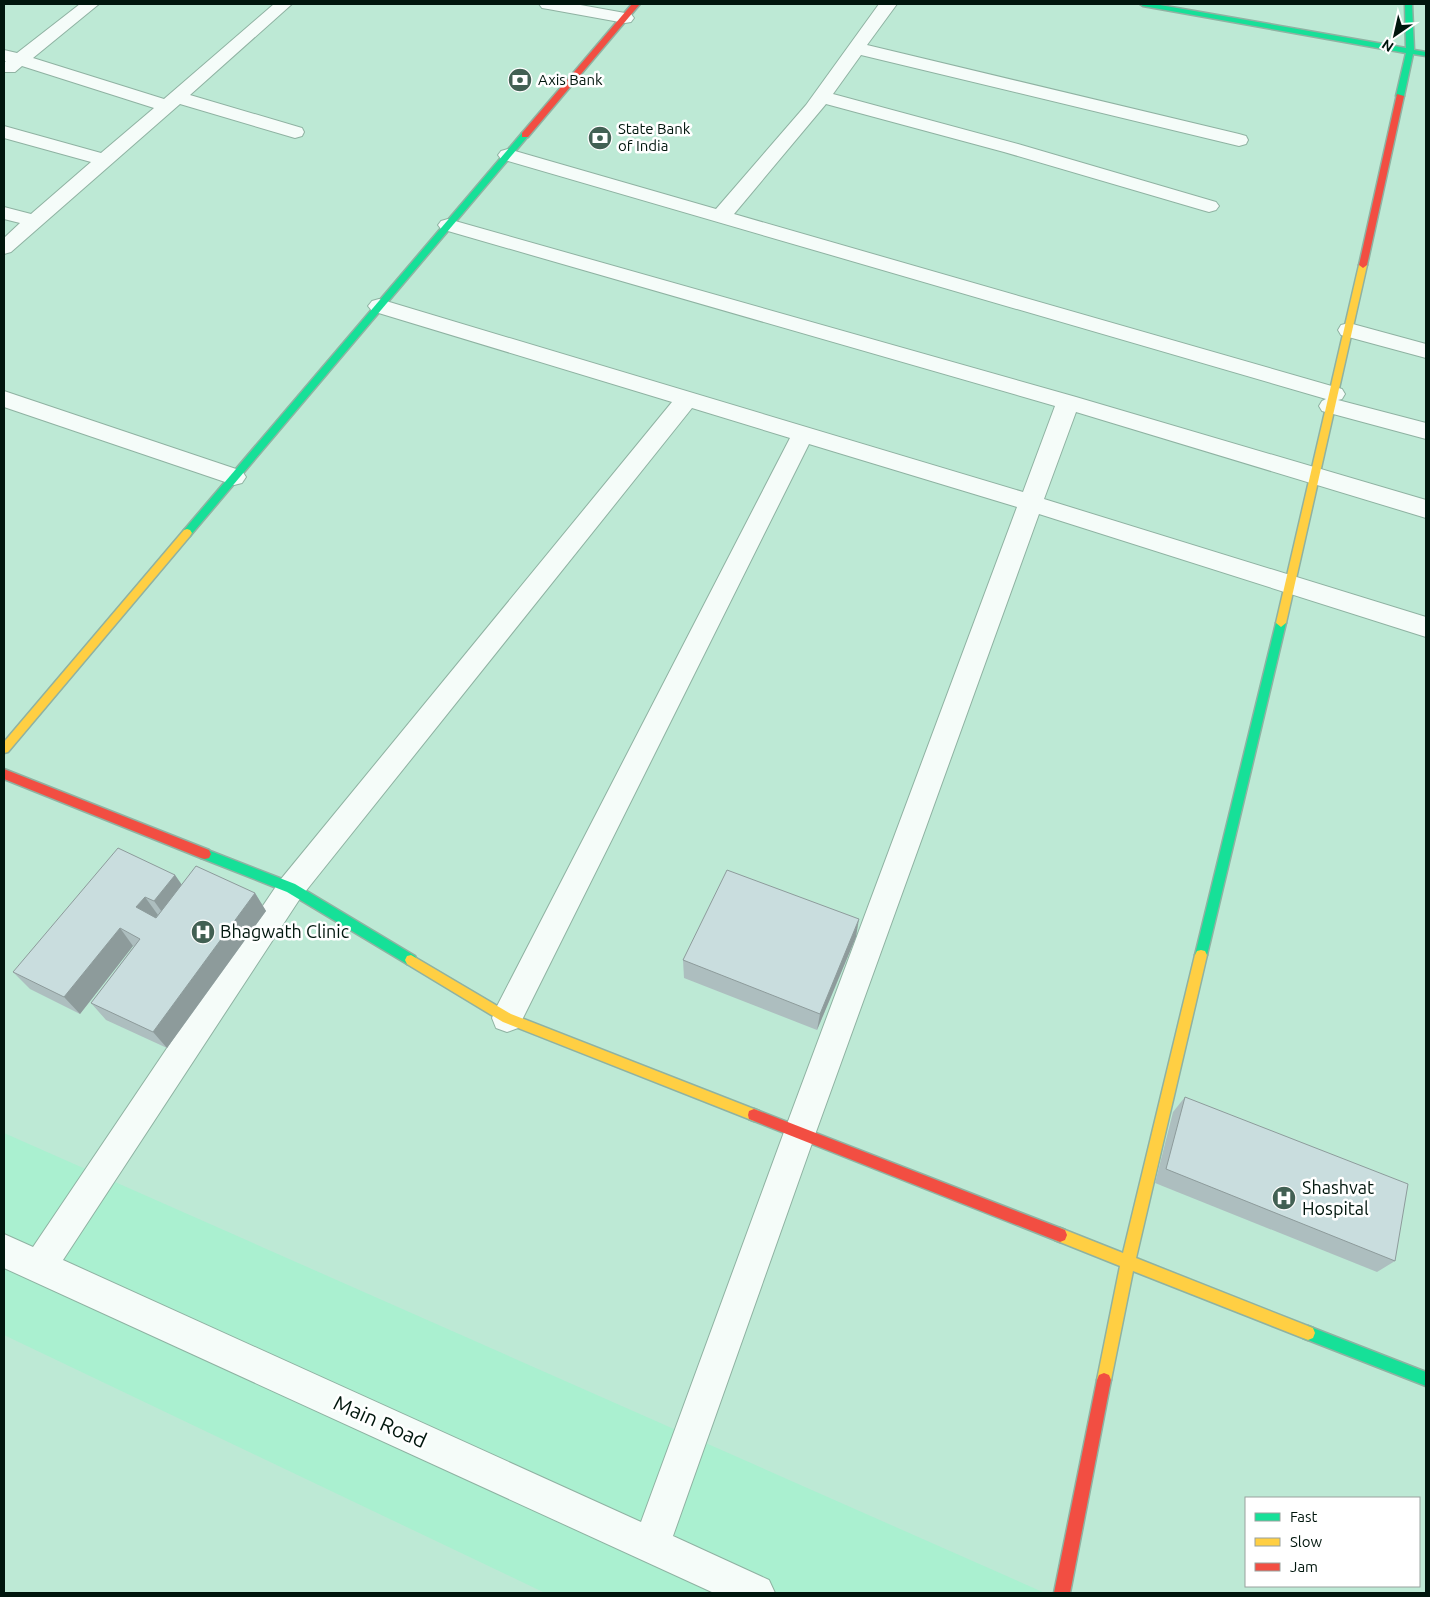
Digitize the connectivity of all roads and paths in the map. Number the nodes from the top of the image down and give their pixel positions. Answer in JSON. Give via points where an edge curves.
{"nodes":[{"id":1,"x":90,"y":4,"type":"edge"},
{"id":2,"x":284,"y":4,"type":"edge"},
{"id":3,"x":548,"y":4,"type":"edge"},
{"id":4,"x":636,"y":4,"type":"edge"},
{"id":5,"x":888,"y":4,"type":"edge"},
{"id":6,"x":1143,"y":4,"type":"edge"},
{"id":7,"x":1409,"y":4,"type":"edge"},
{"id":8,"x":625,"y":18,"type":"junction"},
{"id":9,"x":856,"y":48,"type":"junction"},
{"id":10,"x":1410,"y":50,"type":"junction"},
{"id":11,"x":1426,"y":54,"type":"edge"},
{"id":12,"x":11,"y":58,"type":"edge"},
{"id":13,"x":4,"y":72,"type":"edge"},
{"id":14,"x":821,"y":97,"type":"junction"},
{"id":15,"x":172,"y":101,"type":"junction"},
{"id":16,"x":4,"y":132,"type":"edge"},
{"id":17,"x":295,"y":132,"type":"dead end"},
{"id":18,"x":1239,"y":140,"type":"dead end"},
{"id":19,"x":508,"y":155,"type":"junction"},
{"id":20,"x":104,"y":160,"type":"junction"},
{"id":21,"x":1209,"y":206,"type":"dead end"},
{"id":22,"x":4,"y":213,"type":"edge"},
{"id":23,"x":721,"y":216,"type":"junction"},
{"id":24,"x":35,"y":221,"type":"junction"},
{"id":25,"x":448,"y":225,"type":"junction"},
{"id":26,"x":4,"y":248,"type":"edge"},
{"id":27,"x":379,"y":306,"type":"junction"},
{"id":28,"x":1349,"y":330,"type":"junction"},
{"id":29,"x":1426,"y":351,"type":"edge"},
{"id":30,"x":4,"y":399,"type":"edge"},
{"id":31,"x":687,"y":399,"type":"junction"},
{"id":32,"x":1332,"y":400,"type":"junction"},
{"id":33,"x":1068,"y":402,"type":"junction"},
{"id":34,"x":1426,"y":430,"type":"edge"},
{"id":35,"x":803,"y":434,"type":"junction"},
{"id":36,"x":1315,"y":474,"type":"junction"},
{"id":37,"x":234,"y":477,"type":"junction"},
{"id":38,"x":1031,"y":503,"type":"junction"},
{"id":39,"x":1426,"y":508,"type":"edge"},
{"id":40,"x":1290,"y":584,"type":"junction"},
{"id":41,"x":1426,"y":627,"type":"edge"},
{"id":42,"x":4,"y":749,"type":"edge"},
{"id":43,"x":4,"y":774,"type":"edge"},
{"id":44,"x":291,"y":888,"type":"junction"},
{"id":45,"x":507,"y":1018,"type":"junction"},
{"id":46,"x":800,"y":1132,"type":"junction"},
{"id":47,"x":4,"y":1251,"type":"edge"},
{"id":48,"x":1128,"y":1262,"type":"junction"},
{"id":49,"x":39,"y":1267,"type":"junction"},
{"id":50,"x":1426,"y":1379,"type":"edge"},
{"id":51,"x":651,"y":1546,"type":"junction"},
{"id":52,"x":756,"y":1593,"type":"edge"},
{"id":53,"x":1062,"y":1593,"type":"edge"}],
"edges":[{"from":1,"to":12,"type":"street"},
{"from":2,"to":15,"type":"street"},
{"from":3,"to":8,"type":"street"},
{"from":4,"to":8,"type":"street"},
{"from":5,"to":9,"type":"street"},
{"from":6,"to":10,"type":"street"},
{"from":7,"to":10,"type":"street"},
{"from":8,"to":19,"type":"street"},
{"from":9,"to":14,"type":"street"},
{"from":9,"to":18,"type":"street"},
{"from":10,"to":11,"type":"street"},
{"from":10,"to":28,"type":"street"},
{"from":12,"to":13,"type":"street"},
{"from":12,"to":15,"type":"street"},
{"from":14,"to":21,"type":"street"},
{"from":14,"to":23,"type":"street"},
{"from":15,"to":17,"type":"street"},
{"from":15,"to":20,"type":"street"},
{"from":16,"to":20,"type":"street"},
{"from":19,"to":23,"type":"street"},
{"from":19,"to":25,"type":"street"},
{"from":20,"to":24,"type":"street"},
{"from":22,"to":24,"type":"street"},
{"from":23,"to":32,"type":"street"},
{"from":24,"to":26,"type":"street"},
{"from":25,"to":27,"type":"street"},
{"from":25,"to":33,"type":"street"},
{"from":27,"to":31,"type":"street"},
{"from":27,"to":37,"type":"street"},
{"from":28,"to":29,"type":"street"},
{"from":28,"to":32,"type":"street"},
{"from":30,"to":37,"type":"street"},
{"from":31,"to":35,"type":"street"},
{"from":31,"to":44,"type":"street"},
{"from":32,"to":34,"type":"street"},
{"from":32,"to":36,"type":"street"},
{"from":33,"to":36,"type":"street"},
{"from":33,"to":38,"type":"street"},
{"from":35,"to":38,"type":"street"},
{"from":35,"to":45,"type":"street"},
{"from":36,"to":39,"type":"street"},
{"from":36,"to":40,"type":"street"},
{"from":37,"to":42,"type":"street"},
{"from":38,"to":40,"type":"street"},
{"from":38,"to":46,"type":"street"},
{"from":40,"to":41,"type":"street"},
{"from":40,"to":48,"type":"street"},
{"from":43,"to":44,"type":"street"},
{"from":44,"to":45,"type":"street"},
{"from":44,"to":49,"type":"street"},
{"from":45,"to":46,"type":"street"},
{"from":46,"to":48,"type":"street"},
{"from":46,"to":51,"type":"street"},
{"from":47,"to":49,"type":"street","name":"Main Road"},
{"from":48,"to":50,"type":"street"},
{"from":48,"to":53,"type":"street"},
{"from":49,"to":51,"type":"street","name":"Main Road"},
{"from":51,"to":52,"type":"street","name":"Main Road"}]}
